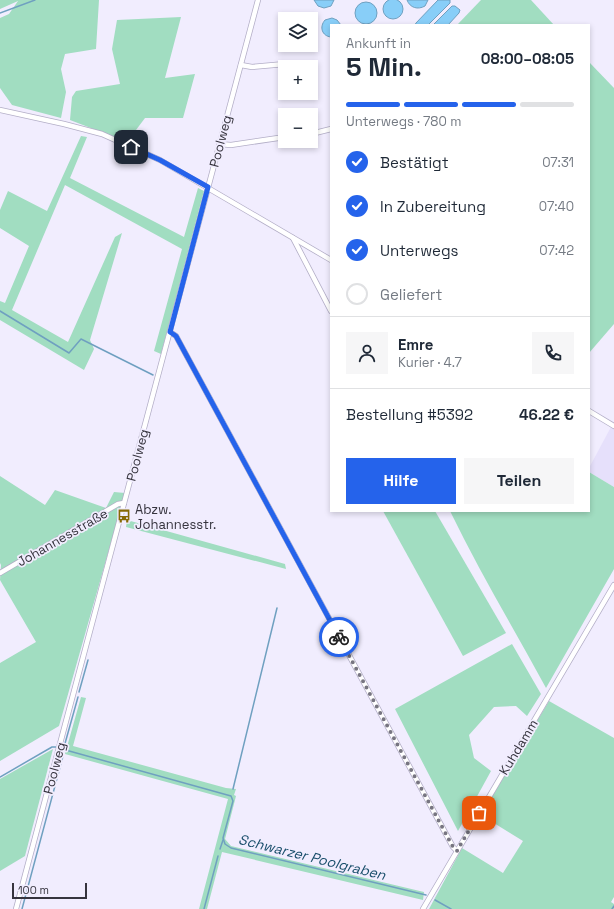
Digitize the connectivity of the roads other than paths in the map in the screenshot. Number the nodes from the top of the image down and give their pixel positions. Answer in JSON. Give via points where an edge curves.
{"nodes":[{"id":1,"x":258,"y":0,"type":"edge"},
{"id":2,"x":241,"y":65,"type":"junction"},
{"id":3,"x":278,"y":65,"type":"edge"},
{"id":4,"x":0,"y":110,"type":"edge"},
{"id":5,"x":330,"y":129,"type":"edge"},
{"id":6,"x":318,"y":132,"type":"edge"},
{"id":7,"x":278,"y":138,"type":"edge"},
{"id":8,"x":219,"y":144,"type":"junction"},
{"id":9,"x":208,"y":187,"type":"junction"},
{"id":10,"x":293,"y":238,"type":"junction"},
{"id":11,"x":330,"y":259,"type":"edge"},
{"id":12,"x":330,"y":309,"type":"edge"},
{"id":13,"x":170,"y":332,"type":"junction"},
{"id":14,"x":590,"y":412,"type":"edge"},
{"id":15,"x":614,"y":426,"type":"edge"},
{"id":16,"x":124,"y":503,"type":"junction"},
{"id":17,"x":1,"y":571,"type":"edge"},
{"id":18,"x":614,"y":585,"type":"edge"},
{"id":19,"x":457,"y":851,"type":"junction"},
{"id":20,"x":16,"y":909,"type":"edge"},
{"id":21,"x":423,"y":909,"type":"edge"}],
"edges":[{"from":1,"to":2,"type":"street","name":"Poolweg"},
{"from":2,"to":3,"type":"street","via":[[252,67]]},
{"from":2,"to":8,"type":"street","name":"Poolweg"},
{"from":4,"to":9,"type":"street","via":[[102,134],[160,160]]},
{"from":5,"to":6,"type":"street"},
{"from":7,"to":8,"type":"street","via":[[231,145]]},
{"from":8,"to":9,"type":"street","name":"Poolweg"},
{"from":9,"to":10,"type":"street"},
{"from":9,"to":13,"type":"street","name":"Poolweg"},
{"from":10,"to":11,"type":"street"},
{"from":10,"to":12,"type":"street"},
{"from":13,"to":16,"type":"street","name":"Poolweg"},
{"from":13,"to":19,"type":"street","via":[[176,336]]},
{"from":14,"to":15,"type":"street"},
{"from":16,"to":17,"type":"street","name":"Johannesstraße","via":[[118,504]]},
{"from":16,"to":20,"type":"street","name":"Poolweg"},
{"from":18,"to":19,"type":"street","name":"Kuhdamm"},
{"from":19,"to":21,"type":"street","name":"Kuhdamm"}]}
